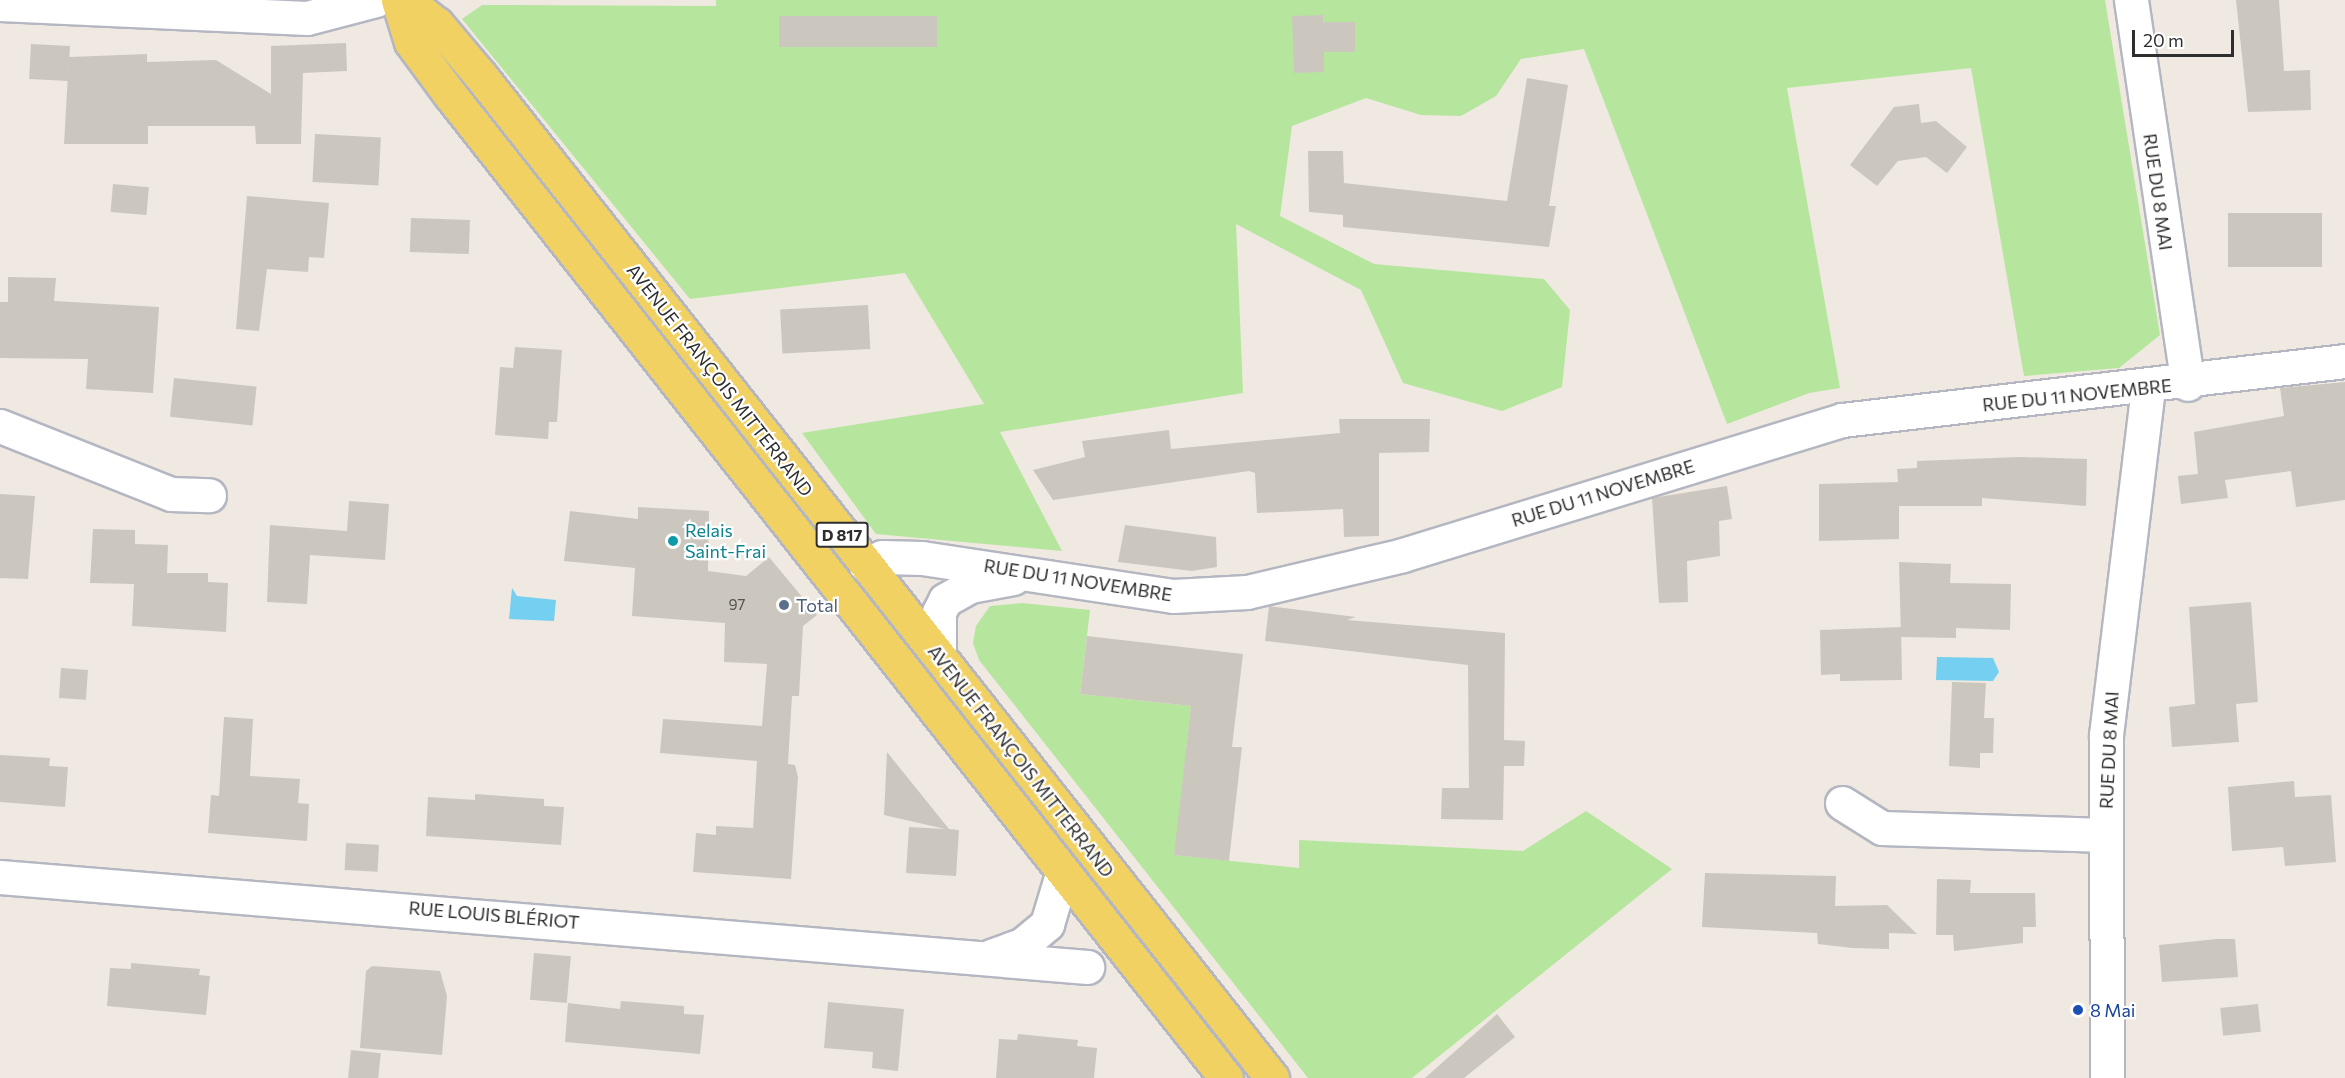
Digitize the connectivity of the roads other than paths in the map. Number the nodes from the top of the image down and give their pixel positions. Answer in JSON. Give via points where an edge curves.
{"nodes":[{"id":1,"x":190,"y":0,"type":"edge"},
{"id":2,"x":376,"y":0,"type":"edge"},
{"id":3,"x":398,"y":0,"type":"edge"},
{"id":4,"x":406,"y":0,"type":"edge"},
{"id":5,"x":2131,"y":0,"type":"edge"},
{"id":6,"x":0,"y":4,"type":"edge"},
{"id":7,"x":155,"y":9,"type":"junction"},
{"id":8,"x":2345,"y":361,"type":"edge"},
{"id":9,"x":2188,"y":384,"type":"junction"},
{"id":10,"x":2148,"y":387,"type":"junction"},
{"id":11,"x":0,"y":426,"type":"edge"},
{"id":12,"x":209,"y":495,"type":"dead end"},
{"id":13,"x":866,"y":564,"type":"junction"},
{"id":14,"x":1033,"y":576,"type":"junction"},
{"id":15,"x":939,"y":656,"type":"junction"},
{"id":16,"x":1842,"y":803,"type":"dead end"},
{"id":17,"x":2106,"y":835,"type":"junction"},
{"id":18,"x":1062,"y":874,"type":"junction"},
{"id":19,"x":0,"y":877,"type":"edge"},
{"id":20,"x":987,"y":957,"type":"junction"},
{"id":21,"x":1088,"y":967,"type":"dead end"},
{"id":22,"x":1225,"y":1077,"type":"edge"},
{"id":23,"x":1272,"y":1078,"type":"edge"},
{"id":24,"x":2107,"y":1078,"type":"edge"}],
"edges":[{"from":1,"to":7,"type":"street"},
{"from":2,"to":7,"type":"street","via":[[307,18]]},
{"from":3,"to":18,"type":"main road","name":"AVENUE FRANÇOIS MITTERRAND","number":"D 817","via":[[411,42],[450,96]]},
{"from":4,"to":13,"type":"main road","name":"AVENUE FRANÇOIS MITTERRAND","number":"D 817","via":[[437,24],[480,75]]},
{"from":5,"to":9,"type":"street","name":"RUE DU 8 MAI"},
{"from":6,"to":7,"type":"street"},
{"from":8,"to":9,"type":"street","name":"RUE DU 11 NOVEMBRE"},
{"from":9,"to":10,"type":"street","name":"RUE DU 11 NOVEMBRE"},
{"from":10,"to":14,"type":"street","name":"RUE DU 11 NOVEMBRE","via":[[1842,420],[1403,555],[1247,592],[1173,596]]},
{"from":10,"to":17,"type":"street","name":"RUE DU 8 MAI","via":[[2106,735]]},
{"from":11,"to":12,"type":"street","via":[[171,494]]},
{"from":13,"to":14,"type":"street","name":"RUE DU 11 NOVEMBRE","via":[[882,557],[922,558]]},
{"from":13,"to":15,"type":"main road","name":"AVENUE FRANÇOIS MITTERRAND","number":"D 817"},
{"from":14,"to":15,"type":"street","via":[[970,586],[945,600],[939,612]]},
{"from":15,"to":23,"type":"main road","name":"AVENUE FRANÇOIS MITTERRAND","number":"D 817"},
{"from":16,"to":17,"type":"street","via":[[1882,828]]},
{"from":17,"to":24,"type":"street","name":"RUE DU 8 MAI"},
{"from":18,"to":20,"type":"street","name":"RUE LOUIS BLÉRIOT","via":[[1047,924],[1022,945]]},
{"from":18,"to":22,"type":"main road","name":"AVENUE FRANÇOIS MITTERRAND","number":"D 817"},
{"from":19,"to":20,"type":"street","name":"RUE LOUIS BLÉRIOT"},
{"from":20,"to":21,"type":"street","name":"RUE LOUIS BLÉRIOT"}]}
